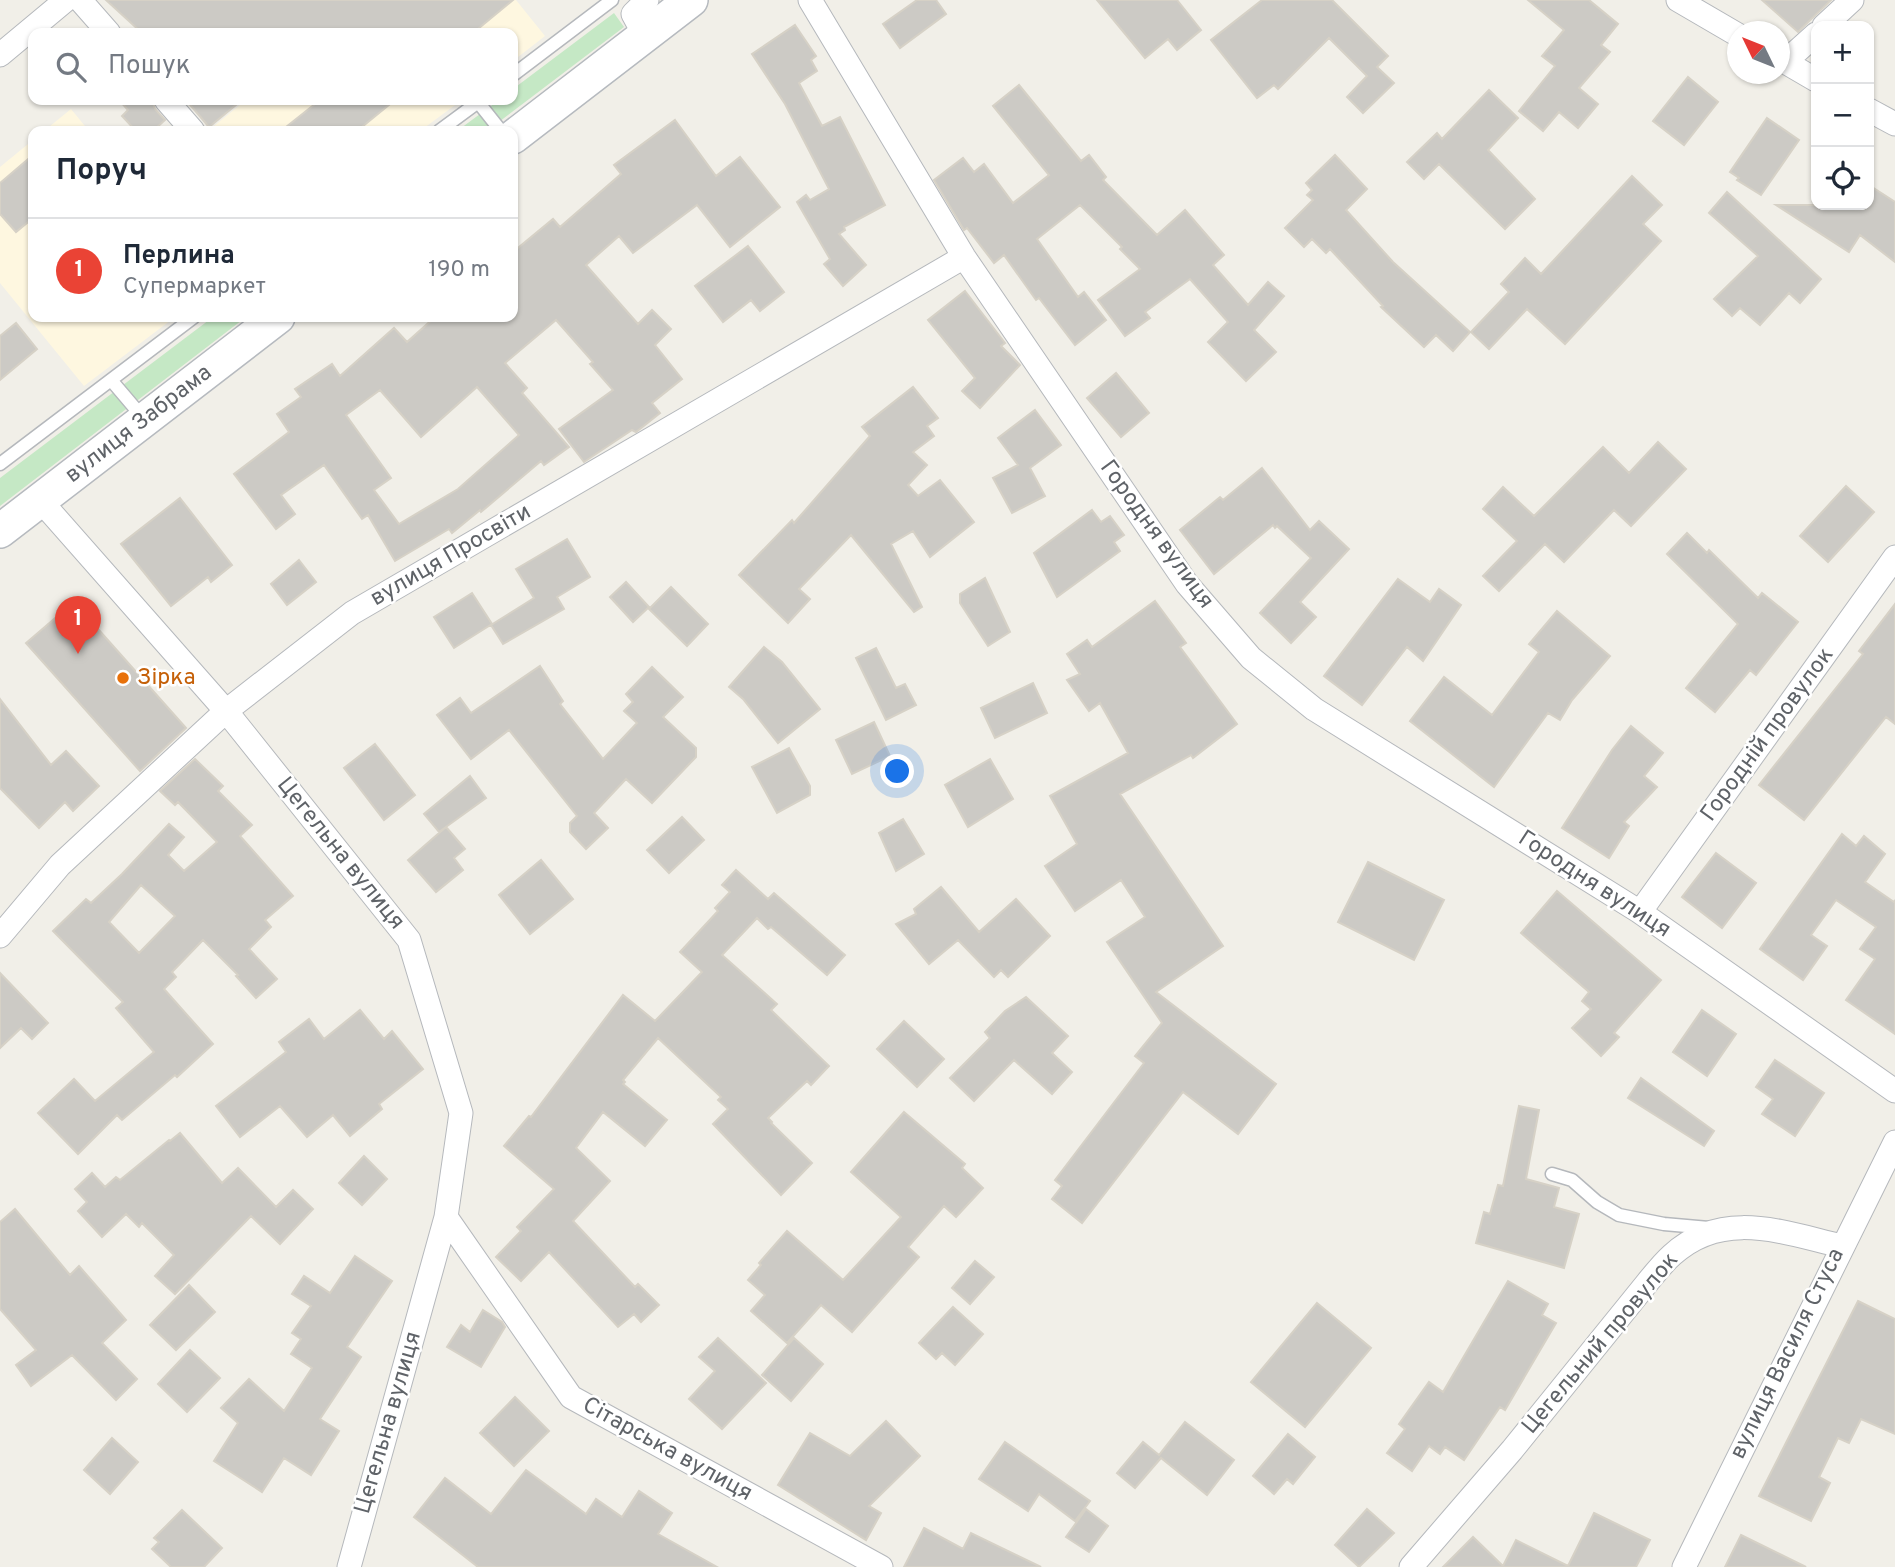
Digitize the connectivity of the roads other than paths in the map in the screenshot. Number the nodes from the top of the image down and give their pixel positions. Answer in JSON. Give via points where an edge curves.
{"nodes":[{"id":1,"x":66,"y":0,"type":"edge"},
{"id":2,"x":80,"y":0,"type":"edge"},
{"id":3,"x":612,"y":0,"type":"edge"},
{"id":4,"x":691,"y":0,"type":"edge"},
{"id":5,"x":810,"y":0,"type":"edge"},
{"id":6,"x":1678,"y":0,"type":"edge"},
{"id":7,"x":1852,"y":0,"type":"edge"},
{"id":8,"x":637,"y":13,"type":"edge"},
{"id":9,"x":1829,"y":21,"type":"edge"},
{"id":10,"x":32,"y":28,"type":"edge"},
{"id":11,"x":105,"y":28,"type":"edge"},
{"id":12,"x":1727,"y":29,"type":"edge"},
{"id":13,"x":28,"y":32,"type":"edge"},
{"id":14,"x":1811,"y":38,"type":"edge"},
{"id":15,"x":0,"y":55,"type":"edge"},
{"id":16,"x":1790,"y":55,"type":"edge"},
{"id":17,"x":1790,"y":65,"type":"edge"},
{"id":18,"x":518,"y":71,"type":"edge"},
{"id":19,"x":1811,"y":77,"type":"edge"},
{"id":20,"x":170,"y":105,"type":"edge"},
{"id":21,"x":474,"y":105,"type":"edge"},
{"id":22,"x":482,"y":105,"type":"edge"},
{"id":23,"x":1874,"y":113,"type":"edge"},
{"id":24,"x":1895,"y":124,"type":"edge"},
{"id":25,"x":189,"y":126,"type":"edge"},
{"id":26,"x":446,"y":126,"type":"edge"},
{"id":27,"x":497,"y":126,"type":"edge"},
{"id":28,"x":518,"y":132,"type":"edge"},
{"id":29,"x":964,"y":257,"type":"junction"},
{"id":30,"x":187,"y":322,"type":"edge"},
{"id":31,"x":272,"y":322,"type":"edge"},
{"id":32,"x":111,"y":380,"type":"junction"},
{"id":33,"x":145,"y":420,"type":"junction"},
{"id":34,"x":0,"y":464,"type":"edge"},
{"id":35,"x":40,"y":500,"type":"junction"},
{"id":36,"x":0,"y":531,"type":"edge"},
{"id":37,"x":1895,"y":557,"type":"edge"},
{"id":38,"x":226,"y":711,"type":"junction"},
{"id":39,"x":1640,"y":912,"type":"junction"},
{"id":40,"x":0,"y":936,"type":"edge"},
{"id":41,"x":1895,"y":1091,"type":"edge"},
{"id":42,"x":1895,"y":1142,"type":"edge"},
{"id":43,"x":1552,"y":1174,"type":"dead end"},
{"id":44,"x":446,"y":1217,"type":"junction"},
{"id":45,"x":1719,"y":1228,"type":"junction"},
{"id":46,"x":1842,"y":1246,"type":"junction"},
{"id":47,"x":349,"y":1567,"type":"edge"},
{"id":48,"x":881,"y":1567,"type":"edge"},
{"id":49,"x":1411,"y":1567,"type":"edge"},
{"id":50,"x":1684,"y":1567,"type":"edge"}],
"edges":[{"from":1,"to":10,"type":"street"},
{"from":2,"to":11,"type":"street"},
{"from":3,"to":18,"type":"lane"},
{"from":4,"to":8,"type":"main road"},
{"from":5,"to":29,"type":"street","name":"Городня вулиця"},
{"from":6,"to":12,"type":"street"},
{"from":7,"to":9,"type":"street"},
{"from":8,"to":28,"type":"main road"},
{"from":13,"to":15,"type":"street"},
{"from":14,"to":16,"type":"street"},
{"from":17,"to":19,"type":"street"},
{"from":20,"to":25,"type":"street"},
{"from":21,"to":26,"type":"lane"},
{"from":22,"to":27,"type":"lane"},
{"from":23,"to":24,"type":"street"},
{"from":29,"to":38,"type":"street","name":"вулиця Просвіти","via":[[352,613]]},
{"from":29,"to":39,"type":"street","name":"Городня вулиця","via":[[1186,584],[1251,658],[1314,709]]},
{"from":30,"to":32,"type":"lane"},
{"from":31,"to":33,"type":"main road","name":"вулиця Забрама"},
{"from":32,"to":33,"type":"lane"},
{"from":32,"to":34,"type":"lane"},
{"from":33,"to":35,"type":"main road","name":"вулиця Забрама"},
{"from":35,"to":36,"type":"main road","name":"вулиця Забрама"},
{"from":35,"to":38,"type":"street","name":"Цегельна вулиця"},
{"from":37,"to":39,"type":"street","name":"Городній провулок"},
{"from":38,"to":40,"type":"street","name":"вулиця Просвіти","via":[[60,864]]},
{"from":38,"to":44,"type":"street","name":"Цегельна вулиця","via":[[409,940],[461,1113]]},
{"from":39,"to":41,"type":"street","name":"Городня вулиця"},
{"from":42,"to":46,"type":"street","name":"вулиця Василя Стуса"},
{"from":43,"to":45,"type":"lane","via":[[1572,1180],[1619,1216]]},
{"from":44,"to":47,"type":"street","name":"Цегельна вулиця"},
{"from":44,"to":48,"type":"street","name":"Сітарська вулиця","via":[[570,1397]]},
{"from":45,"to":46,"type":"street","name":"Цегельний провулок","via":[[1766,1228]]},
{"from":45,"to":49,"type":"street","name":"Цегельний провулок","via":[[1673,1253]]},
{"from":46,"to":50,"type":"street","name":"вулиця Василя Стуса"}]}
